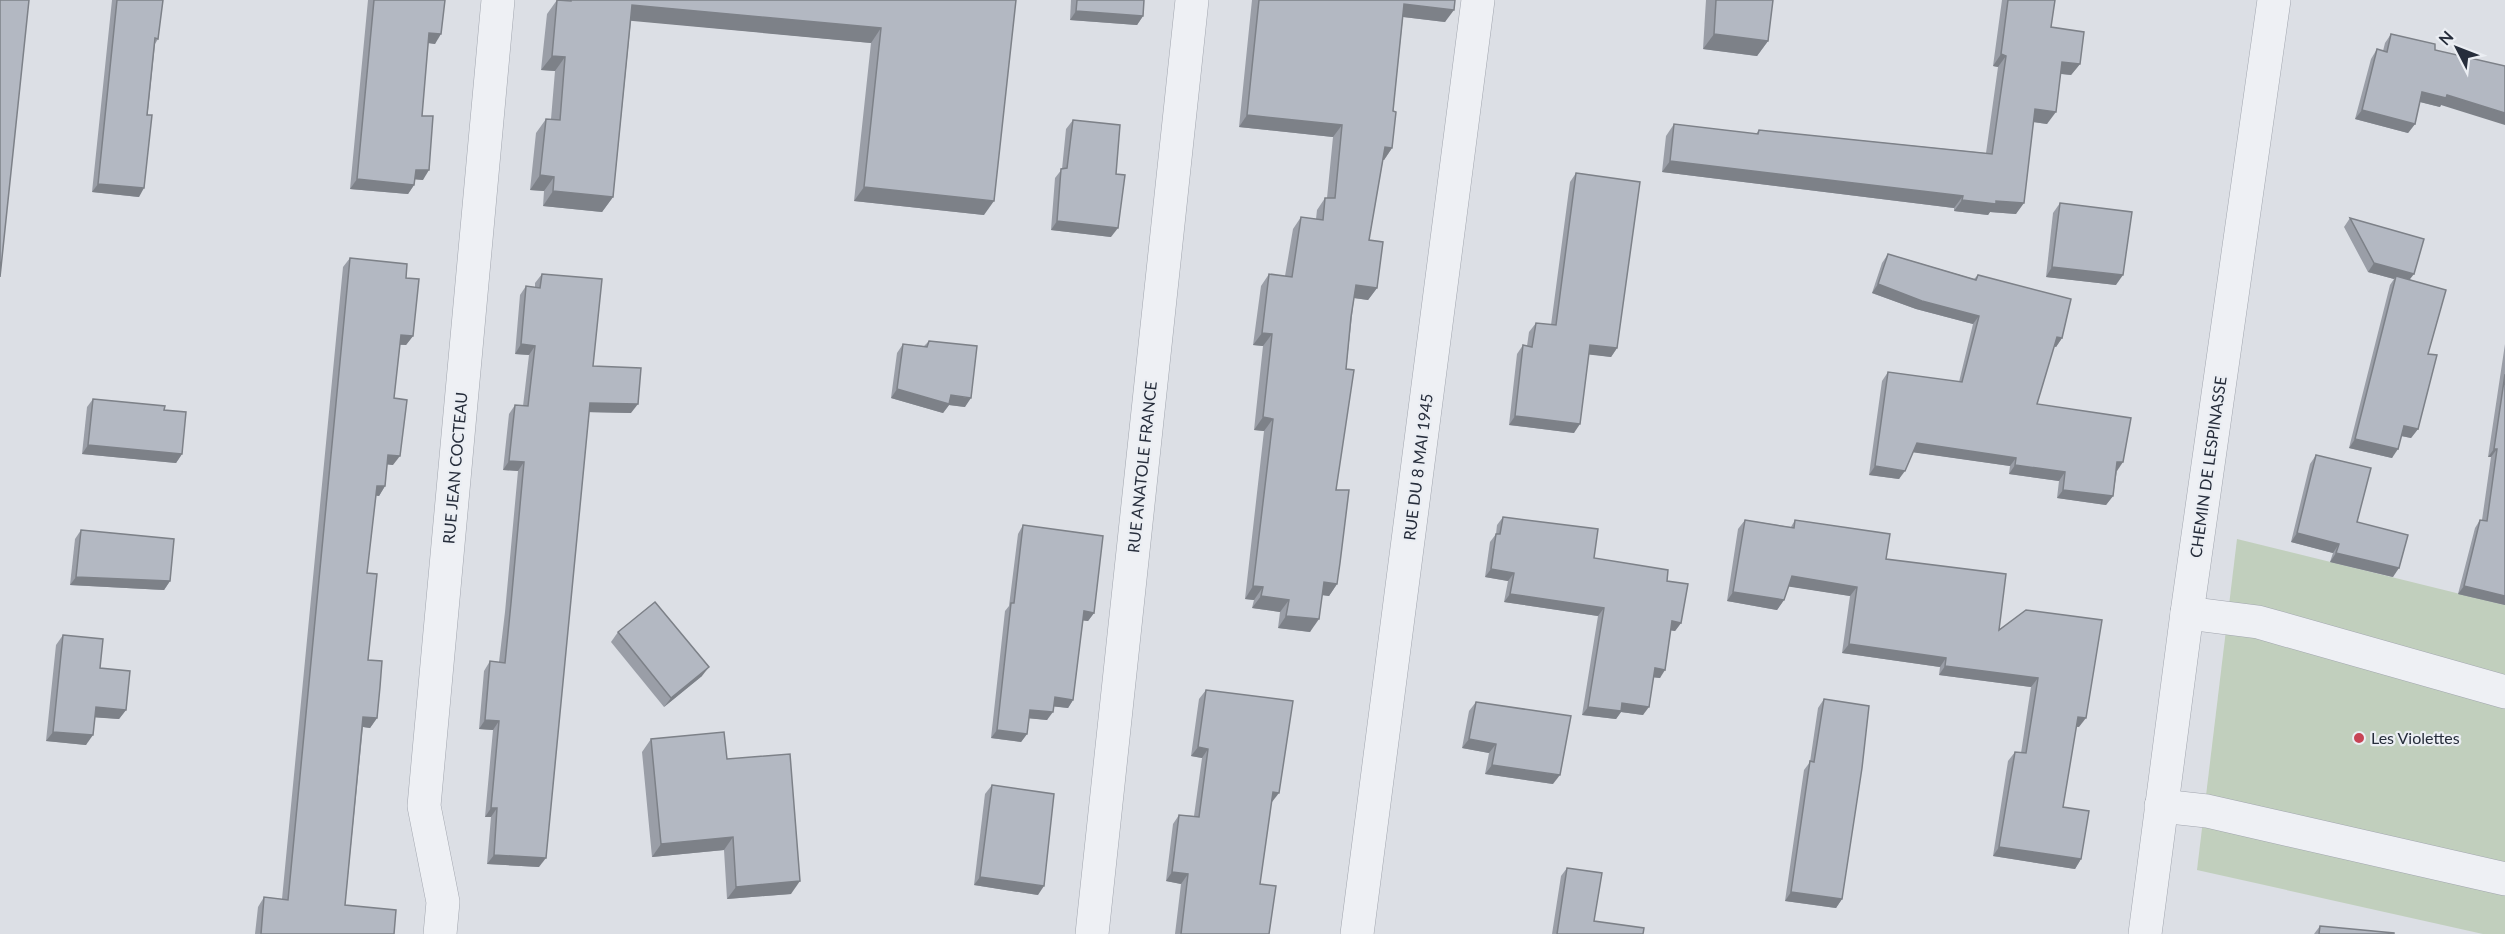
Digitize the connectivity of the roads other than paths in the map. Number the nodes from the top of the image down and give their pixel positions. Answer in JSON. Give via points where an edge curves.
{"nodes":[{"id":1,"x":498,"y":0,"type":"edge"},
{"id":2,"x":1192,"y":0,"type":"edge"},
{"id":3,"x":1478,"y":0,"type":"edge"},
{"id":4,"x":2274,"y":0,"type":"edge"},
{"id":5,"x":2187,"y":613,"type":"junction"},
{"id":6,"x":2505,"y":692,"type":"edge"},
{"id":7,"x":2162,"y":806,"type":"junction"},
{"id":8,"x":2505,"y":879,"type":"edge"},
{"id":9,"x":440,"y":934,"type":"edge"},
{"id":10,"x":1092,"y":934,"type":"edge"},
{"id":11,"x":1357,"y":934,"type":"edge"},
{"id":12,"x":2145,"y":934,"type":"edge"}],
"edges":[{"from":1,"to":9,"type":"street","name":"RUE JEAN COCTEAU","via":[[424,806],[443,902]]},
{"from":2,"to":10,"type":"street","name":"RUE ANATOLE FRANCE"},
{"from":3,"to":11,"type":"street","name":"RUE DU 8 MAI 1945"},
{"from":4,"to":5,"type":"street","name":"CHEMIN DE LESPINASSE"},
{"from":5,"to":6,"type":"street","via":[[2258,622]]},
{"from":5,"to":7,"type":"street","name":"CHEMIN DE LESPINASSE"},
{"from":7,"to":8,"type":"street","via":[[2207,811]]},
{"from":7,"to":12,"type":"street","name":"CHEMIN DE LESPINASSE"}]}
